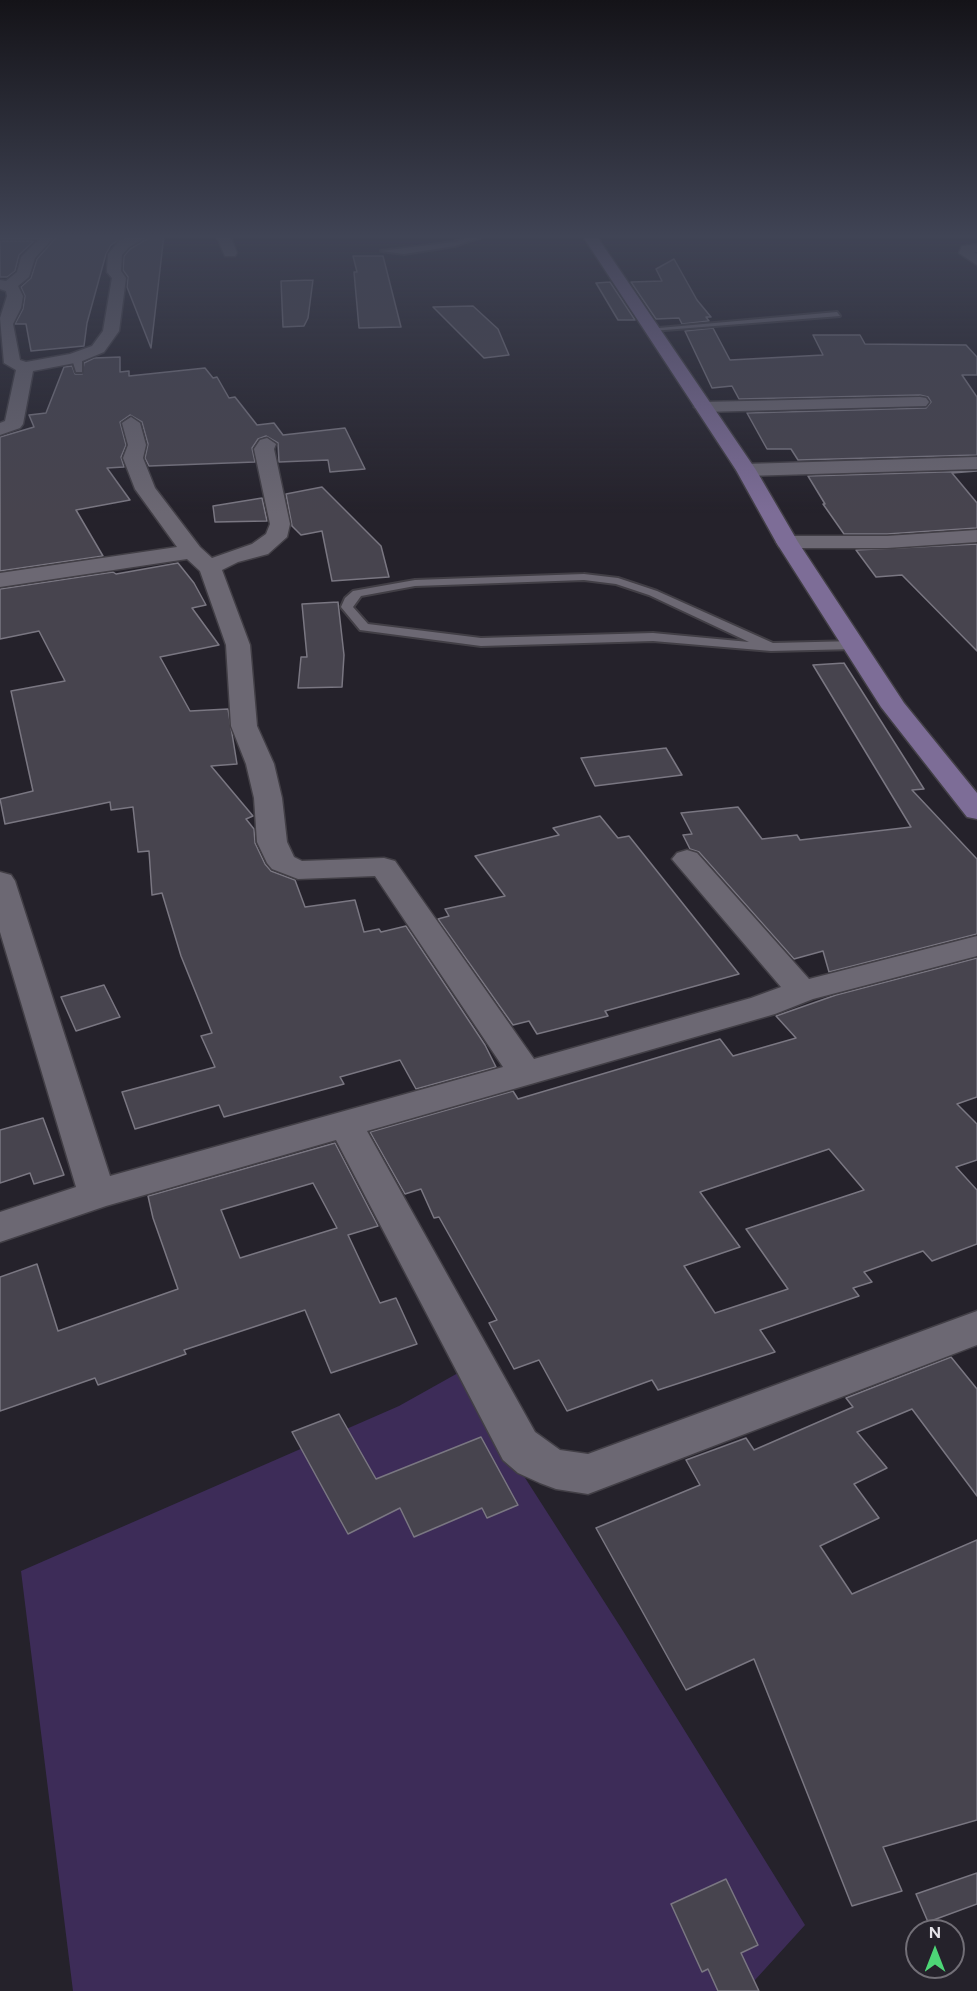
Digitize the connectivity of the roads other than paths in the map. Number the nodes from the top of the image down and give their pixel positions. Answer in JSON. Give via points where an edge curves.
{"nodes":[{"id":1,"x":6,"y":328,"type":"edge"},
{"id":2,"x":111,"y":328,"type":"edge"},
{"id":3,"x":665,"y":328,"type":"edge"},
{"id":4,"x":652,"y":329,"type":"joint"},
{"id":5,"x":25,"y":367,"type":"junction"},
{"id":6,"x":920,"y":402,"type":"dead end"},
{"id":7,"x":703,"y":406,"type":"junction"},
{"id":8,"x":131,"y":423,"type":"dead end"},
{"id":9,"x":0,"y":429,"type":"edge"},
{"id":10,"x":267,"y":444,"type":"dead end"},
{"id":11,"x":977,"y":462,"type":"edge"},
{"id":12,"x":746,"y":470,"type":"junction"},
{"id":13,"x":977,"y":536,"type":"edge"},
{"id":14,"x":787,"y":542,"type":"junction"},
{"id":15,"x":201,"y":560,"type":"junction"},
{"id":16,"x":0,"y":580,"type":"edge"},
{"id":17,"x":856,"y":645,"type":"junction"},
{"id":18,"x":771,"y":647,"type":"junction"},
{"id":19,"x":977,"y":811,"type":"edge"},
{"id":20,"x":687,"y":859,"type":"dead end"},
{"id":21,"x":0,"y":881,"type":"edge"},
{"id":22,"x":977,"y":946,"type":"edge"},
{"id":23,"x":802,"y":991,"type":"junction"},
{"id":24,"x":524,"y":1071,"type":"junction"},
{"id":25,"x":345,"y":1123,"type":"junction"},
{"id":26,"x":96,"y":1194,"type":"junction"},
{"id":27,"x":0,"y":1227,"type":"edge"},
{"id":28,"x":977,"y":1328,"type":"edge"}],
"edges":[{"from":1,"to":5,"type":"street","via":[[12,363]]},
{"from":2,"to":5,"type":"street","via":[[98,349],[76,364]]},
{"from":3,"to":4,"type":"lane"},
{"from":4,"to":7,"type":"street"},
{"from":5,"to":9,"type":"street","via":[[15,424]]},
{"from":6,"to":7,"type":"street"},
{"from":7,"to":12,"type":"street"},
{"from":8,"to":15,"type":"street","via":[[137,445],[133,458],[145,489]]},
{"from":10,"to":15,"type":"street","via":[[264,449],[280,524],[276,537],[260,549]]},
{"from":11,"to":12,"type":"street"},
{"from":12,"to":14,"type":"street"},
{"from":13,"to":14,"type":"street","via":[[887,542]]},
{"from":14,"to":17,"type":"street"},
{"from":15,"to":16,"type":"street","via":[[152,555]]},
{"from":15,"to":24,"type":"street","via":[[238,645],[244,726],[260,764],[273,842],[282,862],[298,870],[384,867]]},
{"from":17,"to":18,"type":"lane"},
{"from":17,"to":19,"type":"street","via":[[894,706]]},
{"from":18,"to":18,"type":"lane","via":[[653,637],[481,642],[364,627],[347,607],[357,593],[415,583],[584,577],[618,581],[653,593]]},
{"from":20,"to":23,"type":"street"},
{"from":21,"to":26,"type":"street"},
{"from":22,"to":23,"type":"street"},
{"from":23,"to":24,"type":"street","via":[[763,1006]]},
{"from":24,"to":25,"type":"street"},
{"from":25,"to":26,"type":"street"},
{"from":25,"to":28,"type":"street","via":[[519,1446],[534,1459],[556,1469],[588,1474]]},
{"from":26,"to":27,"type":"street"}]}
